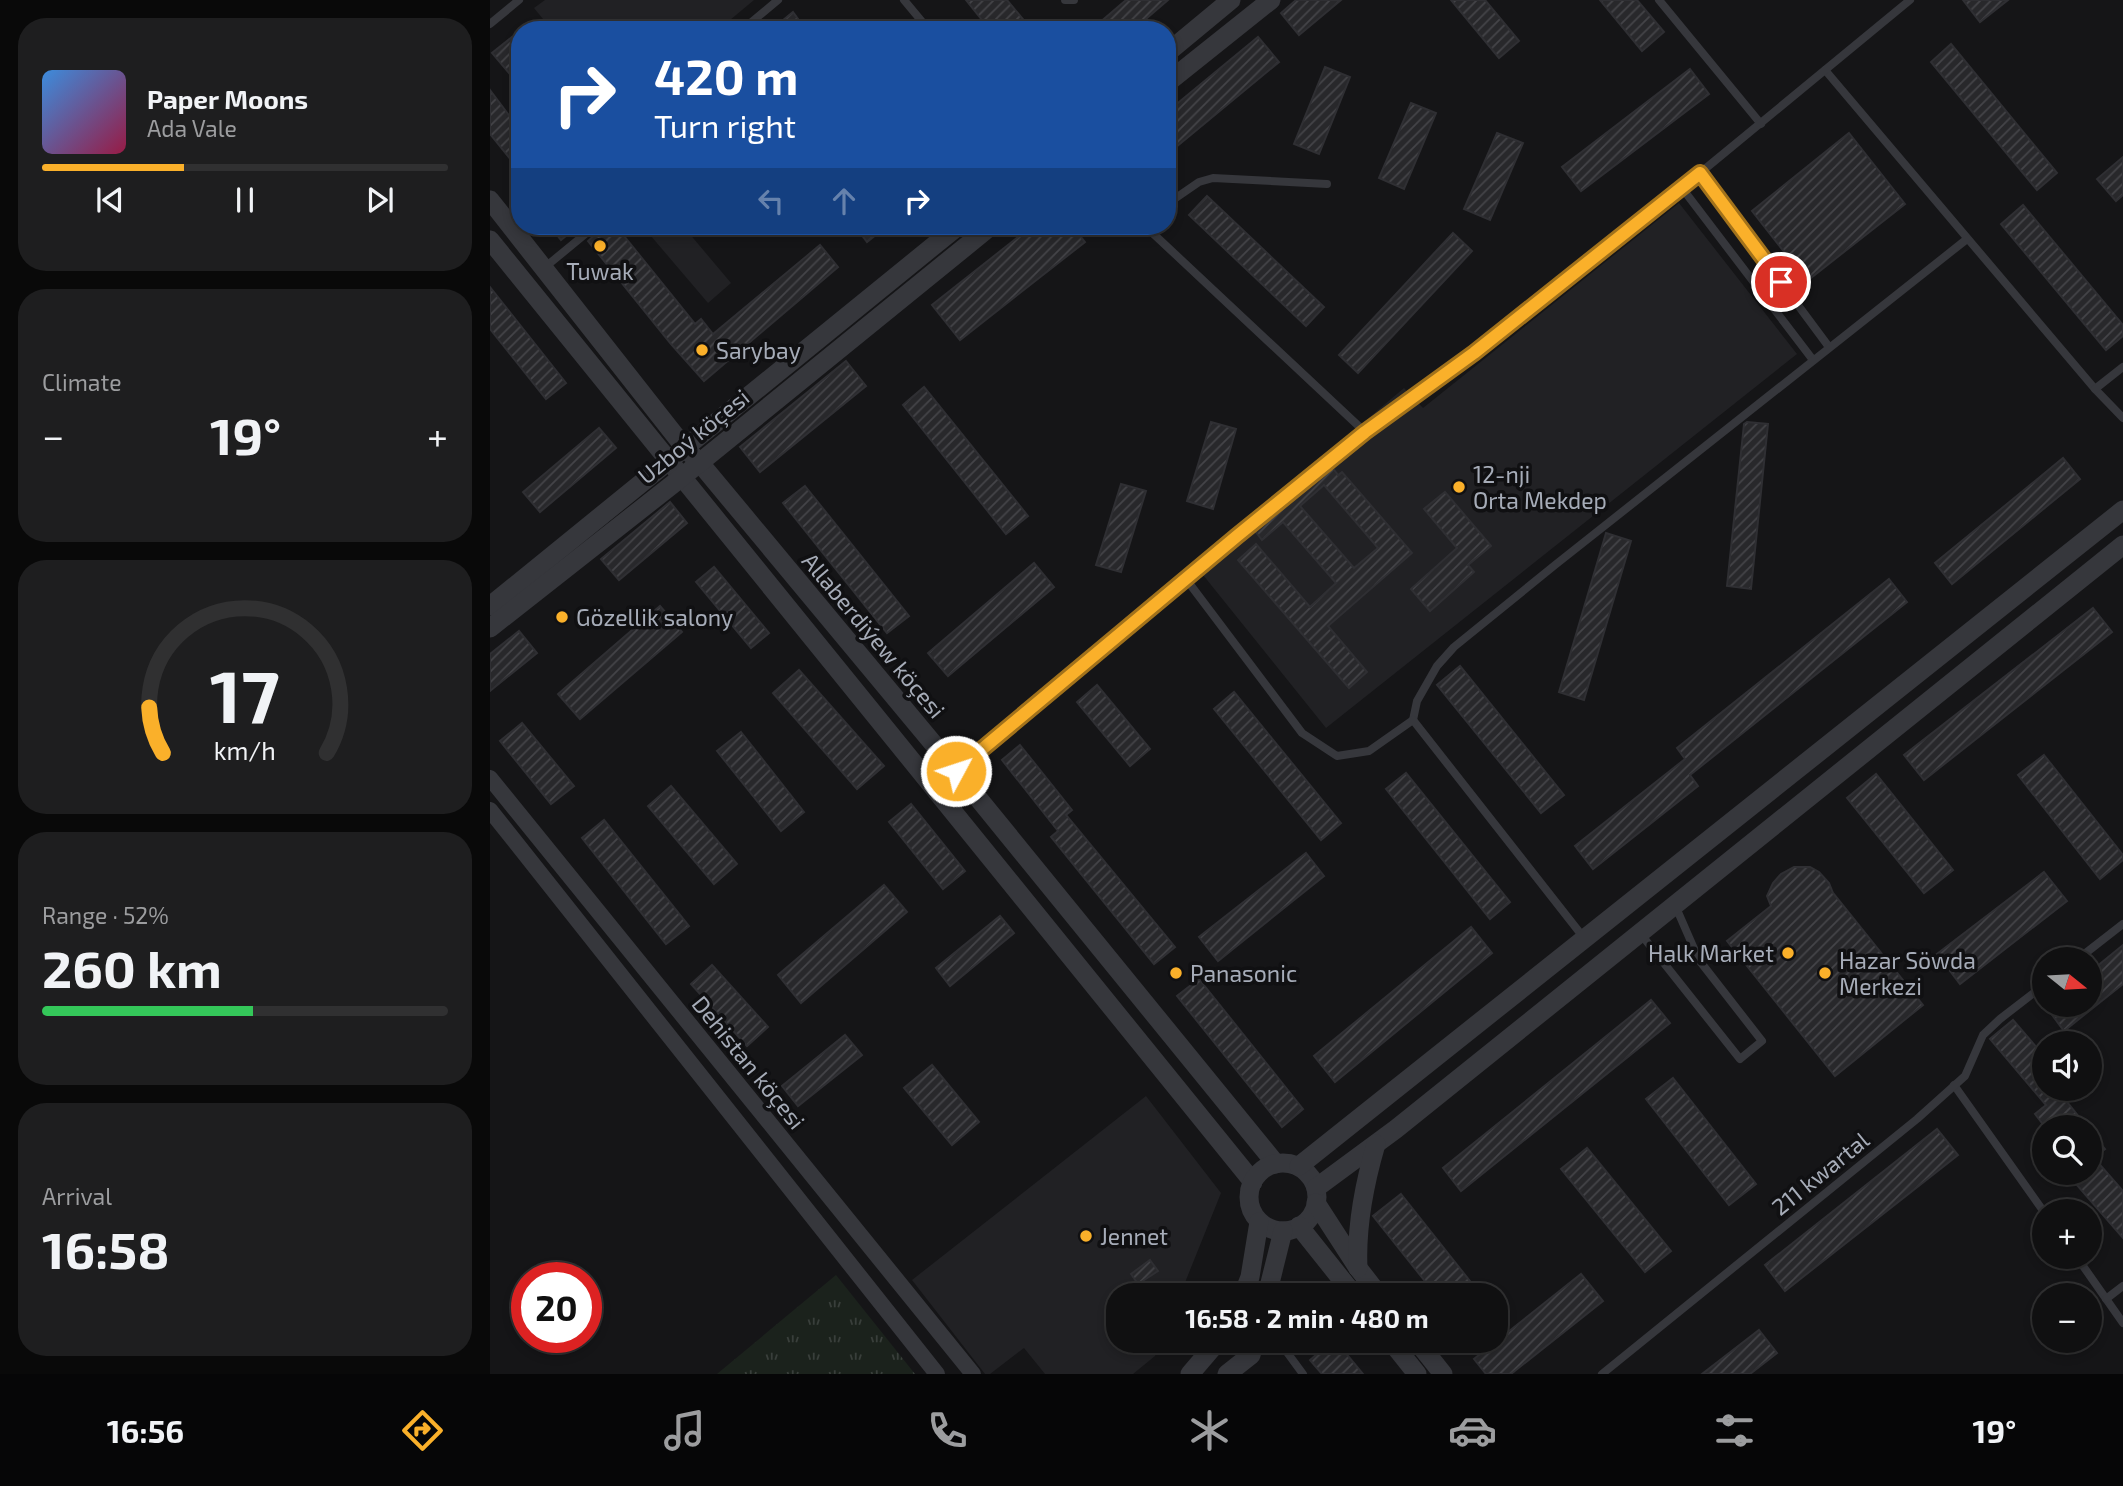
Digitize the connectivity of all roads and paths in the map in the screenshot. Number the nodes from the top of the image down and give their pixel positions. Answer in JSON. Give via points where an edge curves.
{"nodes":[{"id":1,"x":519,"y":0,"type":"edge"},
{"id":2,"x":778,"y":0,"type":"edge"},
{"id":3,"x":904,"y":0,"type":"edge"},
{"id":4,"x":1065,"y":0,"type":"edge"},
{"id":5,"x":1074,"y":0,"type":"edge"},
{"id":6,"x":1231,"y":0,"type":"edge"},
{"id":7,"x":1271,"y":0,"type":"edge"},
{"id":8,"x":1659,"y":0,"type":"edge"},
{"id":9,"x":1910,"y":0,"type":"edge"},
{"id":10,"x":753,"y":21,"type":"edge"},
{"id":11,"x":922,"y":21,"type":"edge"},
{"id":12,"x":490,"y":24,"type":"edge"},
{"id":13,"x":1176,"y":46,"type":"edge"},
{"id":14,"x":1825,"y":70,"type":"junction"},
{"id":15,"x":1176,"y":76,"type":"edge"},
{"id":16,"x":1761,"y":124,"type":"junction"},
{"id":17,"x":1700,"y":173,"type":"junction"},
{"id":18,"x":1327,"y":184,"type":"dead end"},
{"id":19,"x":1682,"y":188,"type":"junction"},
{"id":20,"x":1176,"y":198,"type":"edge"},
{"id":21,"x":490,"y":200,"type":"edge"},
{"id":22,"x":511,"y":226,"type":"edge"},
{"id":23,"x":518,"y":235,"type":"edge"},
{"id":24,"x":584,"y":235,"type":"edge"},
{"id":25,"x":947,"y":235,"type":"edge"},
{"id":26,"x":980,"y":235,"type":"edge"},
{"id":27,"x":1155,"y":235,"type":"edge"},
{"id":28,"x":1967,"y":239,"type":"junction"},
{"id":29,"x":490,"y":240,"type":"edge"},
{"id":30,"x":544,"y":268,"type":"junction"},
{"id":31,"x":1829,"y":347,"type":"junction"},
{"id":32,"x":1813,"y":360,"type":"junction"},
{"id":33,"x":2123,"y":367,"type":"edge"},
{"id":34,"x":2095,"y":389,"type":"junction"},
{"id":35,"x":2123,"y":418,"type":"edge"},
{"id":36,"x":1365,"y":432,"type":"junction"},
{"id":37,"x":685,"y":448,"type":"junction"},
{"id":38,"x":669,"y":461,"type":"junction"},
{"id":39,"x":699,"y":463,"type":"junction"},
{"id":40,"x":682,"y":477,"type":"junction"},
{"id":41,"x":2123,"y":510,"type":"edge"},
{"id":42,"x":2123,"y":545,"type":"edge"},
{"id":43,"x":1186,"y":579,"type":"junction"},
{"id":44,"x":490,"y":606,"type":"edge"},
{"id":45,"x":490,"y":628,"type":"edge"},
{"id":46,"x":1413,"y":720,"type":"junction"},
{"id":47,"x":956,"y":771,"type":"junction"},
{"id":48,"x":490,"y":778,"type":"edge"},
{"id":49,"x":490,"y":810,"type":"edge"},
{"id":50,"x":1675,"y":905,"type":"junction"},
{"id":51,"x":2123,"y":924,"type":"edge"},
{"id":52,"x":1640,"y":933,"type":"junction"},
{"id":53,"x":1585,"y":939,"type":"junction"},
{"id":54,"x":2093,"y":947,"type":"edge"},
{"id":55,"x":2032,"y":994,"type":"edge"},
{"id":56,"x":1954,"y":1085,"type":"junction"},
{"id":57,"x":1376,"y":1144,"type":"junction"},
{"id":58,"x":1276,"y":1164,"type":"junction"},
{"id":59,"x":1300,"y":1166,"type":"junction"},
{"id":60,"x":1253,"y":1182,"type":"junction"},
{"id":61,"x":1316,"y":1195,"type":"junction"},
{"id":62,"x":2035,"y":1199,"type":"edge"},
{"id":63,"x":1259,"y":1222,"type":"junction"},
{"id":64,"x":1291,"y":1228,"type":"junction"},
{"id":65,"x":1358,"y":1268,"type":"junction"},
{"id":66,"x":2085,"y":1269,"type":"edge"},
{"id":67,"x":1248,"y":1283,"type":"edge"},
{"id":68,"x":1271,"y":1283,"type":"edge"},
{"id":69,"x":1343,"y":1283,"type":"edge"},
{"id":70,"x":1370,"y":1283,"type":"edge"},
{"id":71,"x":2123,"y":1286,"type":"edge"},
{"id":72,"x":2106,"y":1299,"type":"junction"},
{"id":73,"x":2123,"y":1323,"type":"edge"},
{"id":74,"x":1208,"y":1353,"type":"edge"},
{"id":75,"x":1248,"y":1353,"type":"edge"},
{"id":76,"x":1288,"y":1353,"type":"edge"},
{"id":77,"x":1400,"y":1353,"type":"edge"},
{"id":78,"x":1426,"y":1353,"type":"edge"},
{"id":79,"x":937,"y":1374,"type":"edge"},
{"id":80,"x":973,"y":1374,"type":"edge"},
{"id":81,"x":1189,"y":1374,"type":"edge"},
{"id":82,"x":1227,"y":1374,"type":"edge"},
{"id":83,"x":1303,"y":1374,"type":"edge"},
{"id":84,"x":1417,"y":1374,"type":"edge"},
{"id":85,"x":1443,"y":1374,"type":"edge"},
{"id":86,"x":1602,"y":1374,"type":"edge"}],
"edges":[{"from":1,"to":12,"type":"lane"},
{"from":2,"to":10,"type":"lane"},
{"from":3,"to":11,"type":"lane"},
{"from":4,"to":5,"type":"lane"},
{"from":6,"to":13,"type":"street"},
{"from":7,"to":15,"type":"street"},
{"from":8,"to":16,"type":"lane"},
{"from":9,"to":14,"type":"lane"},
{"from":14,"to":16,"type":"lane"},
{"from":14,"to":28,"type":"lane"},
{"from":16,"to":17,"type":"lane"},
{"from":17,"to":19,"type":"lane"},
{"from":17,"to":31,"type":"lane"},
{"from":18,"to":20,"type":"lane","via":[[1213,178]]},
{"from":19,"to":32,"type":"lane"},
{"from":19,"to":36,"type":"lane","via":[[1474,353]]},
{"from":21,"to":22,"type":"street","name":"Allaberdiýew köçesi"},
{"from":23,"to":30,"type":"street","name":"Allaberdiýew köçesi"},
{"from":24,"to":30,"type":"lane"},
{"from":25,"to":37,"type":"street","name":"Uzboý köçesi"},
{"from":26,"to":39,"type":"street","name":"Uzboý köçesi"},
{"from":27,"to":36,"type":"lane"},
{"from":28,"to":31,"type":"lane"},
{"from":28,"to":34,"type":"lane"},
{"from":29,"to":38,"type":"street","name":"Allaberdiýew köçesi"},
{"from":30,"to":37,"type":"street","name":"Allaberdiýew köçesi"},
{"from":31,"to":32,"type":"lane"},
{"from":32,"to":46,"type":"lane","via":[[1454,647],[1417,701]]},
{"from":33,"to":34,"type":"lane"},
{"from":34,"to":35,"type":"lane"},
{"from":36,"to":43,"type":"lane"},
{"from":37,"to":38,"type":"street","name":"Uzboý köçesi"},
{"from":37,"to":39,"type":"street","name":"Allaberdiýew köçesi"},
{"from":38,"to":40,"type":"street","name":"Allaberdiýew köçesi"},
{"from":38,"to":44,"type":"street","name":"Uzboý köçesi"},
{"from":39,"to":40,"type":"street","name":"Uzboý köçesi"},
{"from":39,"to":47,"type":"street","name":"Allaberdiýew köçesi"},
{"from":40,"to":45,"type":"street","name":"Uzboý köçesi"},
{"from":40,"to":60,"type":"street","name":"Allaberdiýew köçesi"},
{"from":41,"to":53,"type":"street"},
{"from":42,"to":50,"type":"street"},
{"from":43,"to":46,"type":"lane","via":[[1303,733],[1337,756],[1369,751]]},
{"from":43,"to":47,"type":"lane"},
{"from":46,"to":53,"type":"lane"},
{"from":47,"to":58,"type":"street","name":"Allaberdiýew köçesi"},
{"from":48,"to":80,"type":"street","name":"Dehistan köçesi"},
{"from":49,"to":79,"type":"street","name":"Dehistan köçesi"},
{"from":50,"to":52,"type":"street"},
{"from":50,"to":52,"type":"lane","via":[[1699,961],[1762,1041],[1740,1059]]},
{"from":51,"to":54,"type":"lane"},
{"from":52,"to":57,"type":"street"},
{"from":53,"to":59,"type":"street"},
{"from":55,"to":56,"type":"lane","name":"211 kwartal","via":[[1983,1035],[1965,1076]]},
{"from":56,"to":62,"type":"lane"},
{"from":56,"to":86,"type":"lane","name":"211 kwartal"},
{"from":57,"to":61,"type":"street"},
{"from":57,"to":65,"type":"street","via":[[1364,1185]]},
{"from":58,"to":59,"type":"street"},
{"from":58,"to":60,"type":"street","via":[[1262,1170]]},
{"from":59,"to":61,"type":"street"},
{"from":60,"to":63,"type":"street","via":[[1250,1210]]},
{"from":61,"to":64,"type":"street","via":[[1307,1220]]},
{"from":61,"to":65,"type":"street"},
{"from":63,"to":64,"type":"street","via":[[1270,1230]]},
{"from":63,"to":67,"type":"street"},
{"from":64,"to":68,"type":"street"},
{"from":64,"to":69,"type":"street"},
{"from":65,"to":70,"type":"street"},
{"from":66,"to":72,"type":"lane"},
{"from":71,"to":72,"type":"lane"},
{"from":72,"to":73,"type":"lane"},
{"from":74,"to":81,"type":"street"},
{"from":75,"to":82,"type":"street"},
{"from":76,"to":83,"type":"lane"},
{"from":77,"to":84,"type":"street"},
{"from":78,"to":85,"type":"street"}]}
